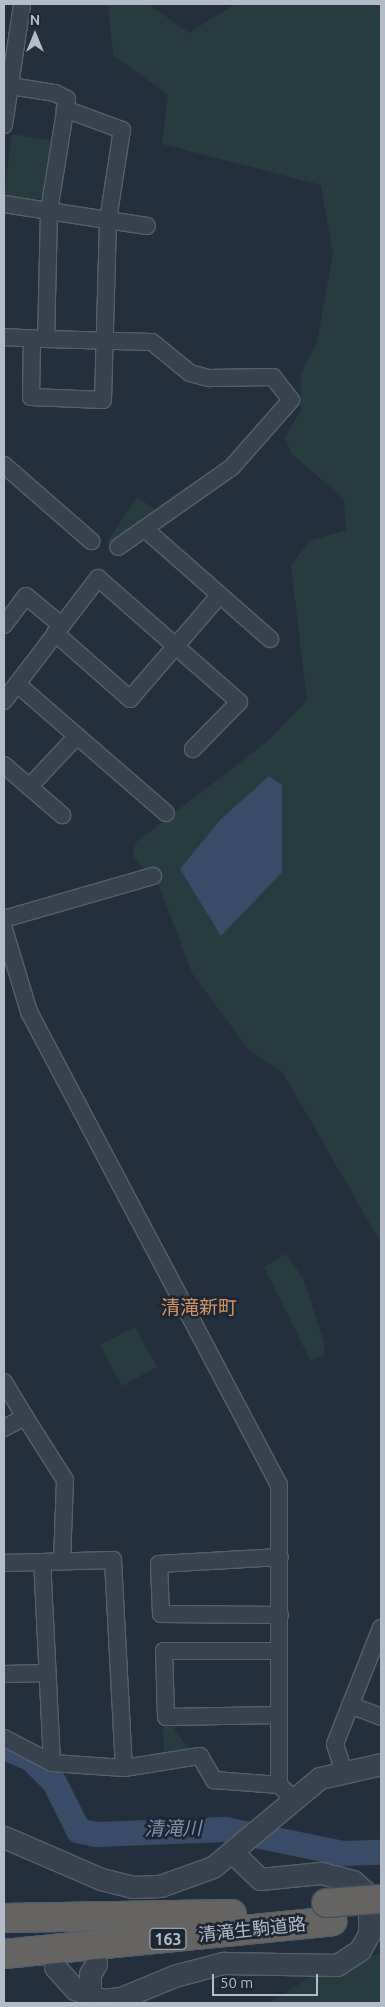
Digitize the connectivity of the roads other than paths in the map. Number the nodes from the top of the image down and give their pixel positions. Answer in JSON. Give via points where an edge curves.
{"nodes":[{"id":1,"x":22,"y":4,"type":"edge"},
{"id":2,"x":7,"y":86,"type":"edge"},
{"id":3,"x":65,"y":109,"type":"junction"},
{"id":4,"x":4,"y":125,"type":"edge"},
{"id":5,"x":4,"y":204,"type":"edge"},
{"id":6,"x":49,"y":211,"type":"junction"},
{"id":7,"x":108,"y":220,"type":"junction"},
{"id":8,"x":147,"y":226,"type":"dead end"},
{"id":9,"x":4,"y":337,"type":"edge"},
{"id":10,"x":39,"y":339,"type":"junction"},
{"id":11,"x":104,"y":341,"type":"junction"},
{"id":12,"x":4,"y":465,"type":"edge"},
{"id":13,"x":146,"y":530,"type":"junction"},
{"id":14,"x":91,"y":541,"type":"dead end"},
{"id":15,"x":118,"y":547,"type":"dead end"},
{"id":16,"x":220,"y":596,"type":"junction"},
{"id":17,"x":4,"y":625,"type":"edge"},
{"id":18,"x":58,"y":629,"type":"junction"},
{"id":19,"x":270,"y":639,"type":"dead end"},
{"id":20,"x":176,"y":647,"type":"junction"},
{"id":21,"x":17,"y":684,"type":"junction"},
{"id":22,"x":4,"y":701,"type":"edge"},
{"id":23,"x":78,"y":736,"type":"junction"},
{"id":24,"x":193,"y":749,"type":"dead end"},
{"id":25,"x":4,"y":765,"type":"edge"},
{"id":26,"x":29,"y":787,"type":"junction"},
{"id":27,"x":166,"y":814,"type":"dead end"},
{"id":28,"x":62,"y":815,"type":"dead end"},
{"id":29,"x":153,"y":876,"type":"dead end"},
{"id":30,"x":4,"y":919,"type":"edge"},
{"id":31,"x":4,"y":929,"type":"edge"},
{"id":32,"x":4,"y":1382,"type":"edge"},
{"id":33,"x":25,"y":1416,"type":"junction"},
{"id":34,"x":4,"y":1431,"type":"edge"},
{"id":35,"x":280,"y":1557,"type":"junction"},
{"id":36,"x":42,"y":1562,"type":"junction"},
{"id":37,"x":62,"y":1562,"type":"junction"},
{"id":38,"x":4,"y":1563,"type":"edge"},
{"id":39,"x":280,"y":1615,"type":"junction"},
{"id":40,"x":381,"y":1628,"type":"edge"},
{"id":41,"x":279,"y":1651,"type":"junction"},
{"id":42,"x":47,"y":1673,"type":"junction"},
{"id":43,"x":4,"y":1674,"type":"edge"},
{"id":44,"x":350,"y":1705,"type":"junction"},
{"id":45,"x":279,"y":1715,"type":"junction"},
{"id":46,"x":381,"y":1717,"type":"edge"},
{"id":47,"x":4,"y":1738,"type":"edge"},
{"id":48,"x":52,"y":1763,"type":"junction"},
{"id":49,"x":381,"y":1764,"type":"edge"},
{"id":50,"x":124,"y":1768,"type":"junction"},
{"id":51,"x":343,"y":1769,"type":"junction"},
{"id":52,"x":283,"y":1797,"type":"junction"},
{"id":53,"x":4,"y":1837,"type":"edge"},
{"id":54,"x":236,"y":1849,"type":"junction"},
{"id":55,"x":381,"y":1899,"type":"edge"},
{"id":56,"x":329,"y":1912,"type":"junction"},
{"id":57,"x":232,"y":1914,"type":"junction"},
{"id":58,"x":381,"y":1917,"type":"edge"},
{"id":59,"x":4,"y":1918,"type":"edge"},
{"id":60,"x":296,"y":1923,"type":"junction"},
{"id":61,"x":4,"y":1936,"type":"edge"},
{"id":62,"x":4,"y":1954,"type":"edge"},
{"id":63,"x":96,"y":1964,"type":"junction"},
{"id":64,"x":55,"y":1968,"type":"junction"},
{"id":65,"x":4,"y":1972,"type":"edge"},
{"id":66,"x":90,"y":1994,"type":"junction"}],
"edges":[{"from":1,"to":2,"type":"street"},
{"from":2,"to":3,"type":"street","via":[[55,92],[67,99]]},
{"from":2,"to":4,"type":"street"},
{"from":3,"to":6,"type":"street"},
{"from":3,"to":7,"type":"street","via":[[122,130]]},
{"from":5,"to":6,"type":"street"},
{"from":6,"to":7,"type":"street"},
{"from":6,"to":10,"type":"street"},
{"from":7,"to":8,"type":"street"},
{"from":7,"to":11,"type":"street"},
{"from":9,"to":10,"type":"street"},
{"from":10,"to":11,"type":"street"},
{"from":10,"to":11,"type":"street","via":[[31,397],[102,400]]},
{"from":11,"to":13,"type":"street","via":[[152,342],[190,373],[209,378],[273,378],[291,400],[232,468]]},
{"from":12,"to":14,"type":"street"},
{"from":13,"to":15,"type":"street"},
{"from":13,"to":16,"type":"street"},
{"from":16,"to":19,"type":"street"},
{"from":16,"to":20,"type":"street"},
{"from":17,"to":18,"type":"street","via":[[26,596]]},
{"from":18,"to":20,"type":"street","via":[[98,578]]},
{"from":18,"to":20,"type":"street","via":[[130,699]]},
{"from":18,"to":21,"type":"street"},
{"from":20,"to":24,"type":"street","via":[[239,702]]},
{"from":21,"to":22,"type":"street"},
{"from":21,"to":23,"type":"street"},
{"from":23,"to":26,"type":"street"},
{"from":23,"to":27,"type":"street"},
{"from":25,"to":26,"type":"street"},
{"from":26,"to":28,"type":"street"},
{"from":29,"to":30,"type":"street"},
{"from":31,"to":35,"type":"street","via":[[29,1012],[279,1485]]},
{"from":32,"to":33,"type":"street"},
{"from":33,"to":34,"type":"street"},
{"from":33,"to":37,"type":"street","via":[[66,1480]]},
{"from":35,"to":39,"type":"street"},
{"from":35,"to":39,"type":"street","via":[[159,1564],[161,1614]]},
{"from":36,"to":37,"type":"street"},
{"from":36,"to":38,"type":"street"},
{"from":36,"to":42,"type":"street"},
{"from":37,"to":50,"type":"street","via":[[113,1560]]},
{"from":39,"to":41,"type":"street"},
{"from":40,"to":44,"type":"street"},
{"from":41,"to":45,"type":"street"},
{"from":41,"to":45,"type":"street","via":[[164,1651],[166,1717]]},
{"from":42,"to":43,"type":"street"},
{"from":42,"to":48,"type":"street"},
{"from":44,"to":46,"type":"street"},
{"from":44,"to":51,"type":"street","via":[[335,1744]]},
{"from":45,"to":52,"type":"street"},
{"from":47,"to":48,"type":"street"},
{"from":48,"to":50,"type":"street"},
{"from":49,"to":51,"type":"street"},
{"from":50,"to":52,"type":"street","via":[[200,1756],[214,1780]]},
{"from":51,"to":52,"type":"street"},
{"from":52,"to":54,"type":"street"},
{"from":53,"to":54,"type":"street","via":[[101,1879],[132,1887],[189,1879]]},
{"from":54,"to":66,"type":"street","via":[[260,1879],[320,1873],[354,1881],[364,1891],[369,1908],[369,1934],[360,1950],[337,1965],[223,1963],[174,1976],[121,1998],[102,2000]]},
{"from":55,"to":56,"type":"highway","name":"清滝生駒道路","number":"163","bridge":true},
{"from":56,"to":57,"type":"highway","name":"清滝生駒道路","number":"163"},
{"from":56,"to":58,"type":"highway","name":"清滝生駒道路","number":"163"},
{"from":56,"to":60,"type":"highway","name":"清滝生駒道路","number":"163"},
{"from":57,"to":59,"type":"highway"},
{"from":57,"to":61,"type":"highway","name":"清滝生駒道路","number":"163"},
{"from":60,"to":62,"type":"highway","name":"清滝生駒道路","number":"163"},
{"from":60,"to":63,"type":"highway","via":[[208,1948]]},
{"from":63,"to":64,"type":"highway"},
{"from":63,"to":66,"type":"street","via":[[90,1974]]},
{"from":64,"to":65,"type":"highway"},
{"from":64,"to":66,"type":"street","via":[[75,1989]]}]}
